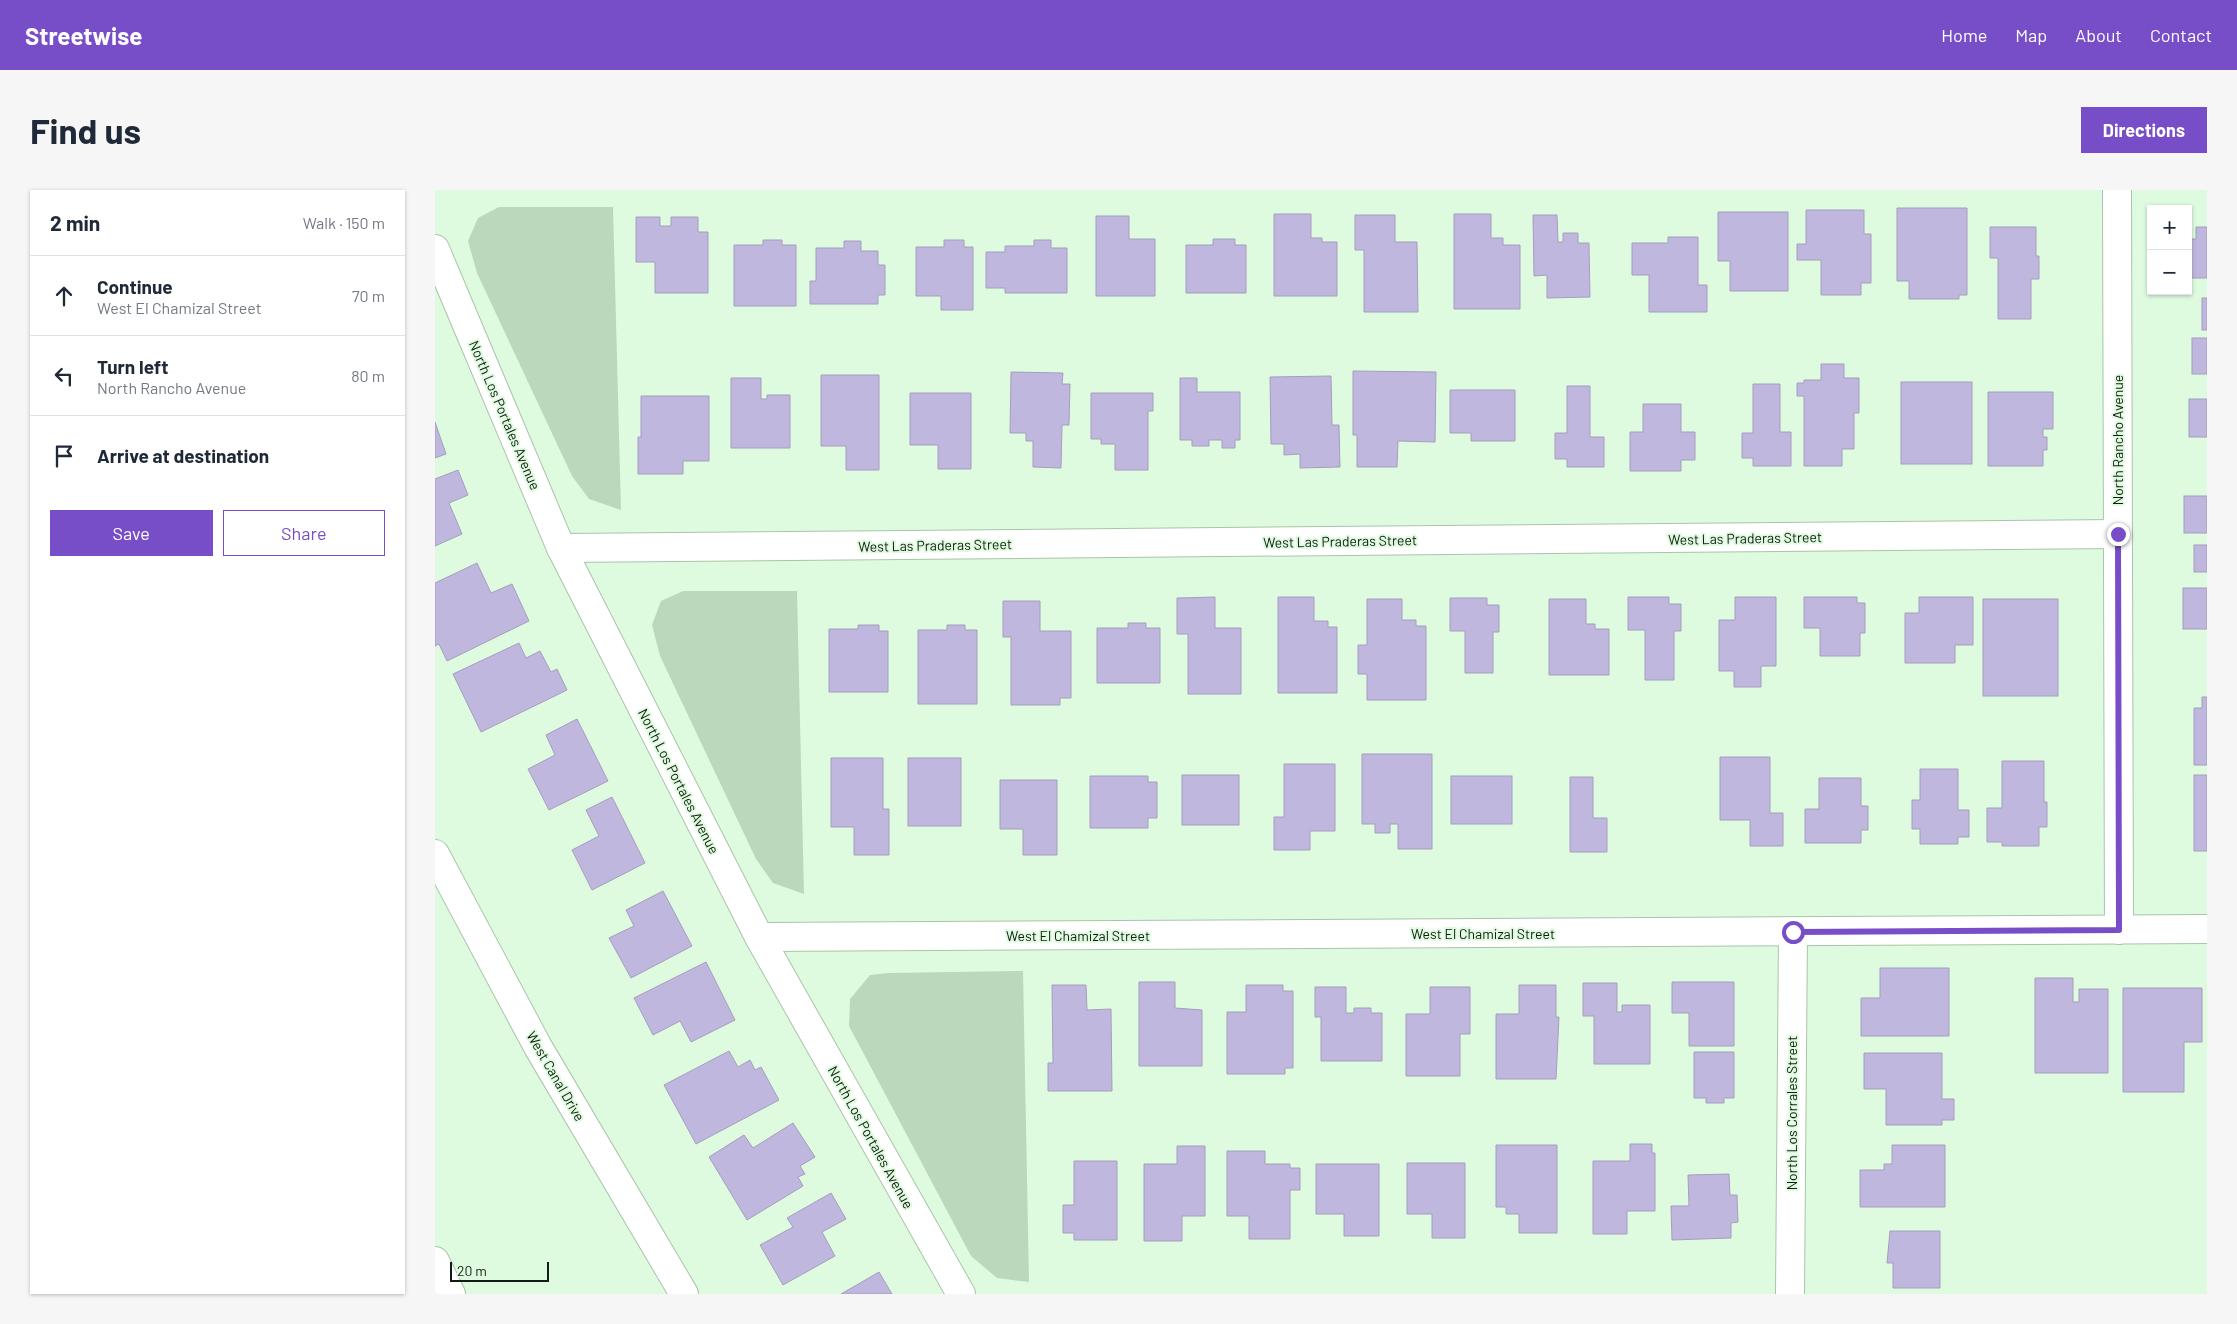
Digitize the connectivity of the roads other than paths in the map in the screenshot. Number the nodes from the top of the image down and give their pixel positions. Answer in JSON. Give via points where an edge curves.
{"nodes":[{"id":1,"x":2117,"y":190,"type":"edge"},
{"id":2,"x":435,"y":249,"type":"edge"},
{"id":3,"x":2118,"y":534,"type":"junction"},
{"id":4,"x":561,"y":548,"type":"junction"},
{"id":5,"x":435,"y":854,"type":"edge"},
{"id":6,"x":2207,"y":929,"type":"edge"},
{"id":7,"x":2119,"y":930,"type":"junction"},
{"id":8,"x":1793,"y":932,"type":"junction"},
{"id":9,"x":759,"y":937,"type":"junction"},
{"id":10,"x":435,"y":1261,"type":"edge"},
{"id":11,"x":451,"y":1294,"type":"edge"},
{"id":12,"x":684,"y":1294,"type":"edge"},
{"id":13,"x":961,"y":1294,"type":"edge"},
{"id":14,"x":1790,"y":1294,"type":"edge"}],
"edges":[{"from":1,"to":3,"type":"street","name":"North Rancho Avenue"},
{"from":2,"to":4,"type":"street","name":"North Los Portales Avenue"},
{"from":3,"to":4,"type":"street","name":"West Las Praderas Street"},
{"from":3,"to":7,"type":"street","name":"North Rancho Avenue"},
{"from":4,"to":9,"type":"street","name":"North Los Portales Avenue"},
{"from":5,"to":12,"type":"street","name":"West Canal Drive","via":[[538,1047]]},
{"from":6,"to":7,"type":"street","name":"West El Chamizal Street"},
{"from":7,"to":8,"type":"street","name":"West El Chamizal Street"},
{"from":8,"to":9,"type":"street","name":"West El Chamizal Street"},
{"from":8,"to":14,"type":"street","name":"North Los Corrales Street"},
{"from":9,"to":13,"type":"street","name":"North Los Portales Avenue"},
{"from":10,"to":11,"type":"street"}]}
